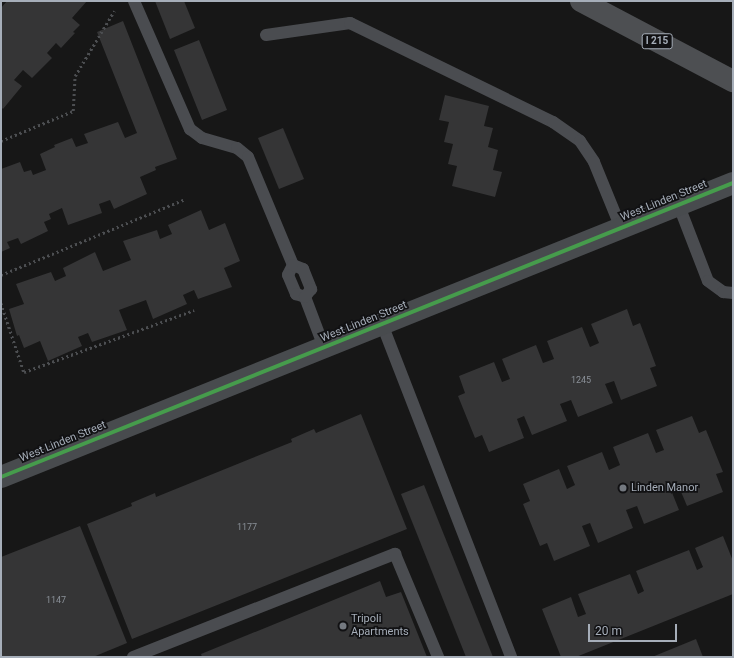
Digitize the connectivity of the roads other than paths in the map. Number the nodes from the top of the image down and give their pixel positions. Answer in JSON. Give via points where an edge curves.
{"nodes":[{"id":1,"x":134,"y":1,"type":"edge"},
{"id":2,"x":581,"y":1,"type":"edge"},
{"id":3,"x":266,"y":35,"type":"dead end"},
{"id":4,"x":733,"y":81,"type":"edge"},
{"id":5,"x":733,"y":183,"type":"edge"},
{"id":6,"x":683,"y":204,"type":"junction"},
{"id":7,"x":621,"y":228,"type":"junction"},
{"id":8,"x":733,"y":293,"type":"edge"},
{"id":9,"x":382,"y":324,"type":"junction"},
{"id":10,"x":324,"y":347,"type":"junction"},
{"id":11,"x":1,"y":477,"type":"edge"},
{"id":12,"x":133,"y":657,"type":"edge"},
{"id":13,"x":438,"y":657,"type":"edge"},
{"id":14,"x":511,"y":657,"type":"edge"}],
"edges":[{"from":1,"to":10,"type":"lane","via":[[190,129],[202,138],[237,148],[248,157],[293,265],[288,275],[296,294],[305,297]]},
{"from":2,"to":4,"type":"highway","number":"I 215"},
{"from":3,"to":7,"type":"lane","via":[[350,23],[553,122],[580,141],[594,162]]},
{"from":5,"to":6,"type":"street","name":"West Linden Street"},
{"from":6,"to":7,"type":"street","name":"West Linden Street"},
{"from":6,"to":8,"type":"lane","via":[[708,281],[723,292]]},
{"from":7,"to":9,"type":"street","name":"West Linden Street"},
{"from":9,"to":10,"type":"street","name":"West Linden Street"},
{"from":9,"to":14,"type":"lane"},
{"from":10,"to":11,"type":"street","name":"West Linden Street"},
{"from":12,"to":13,"type":"lane","via":[[394,554]]}]}
